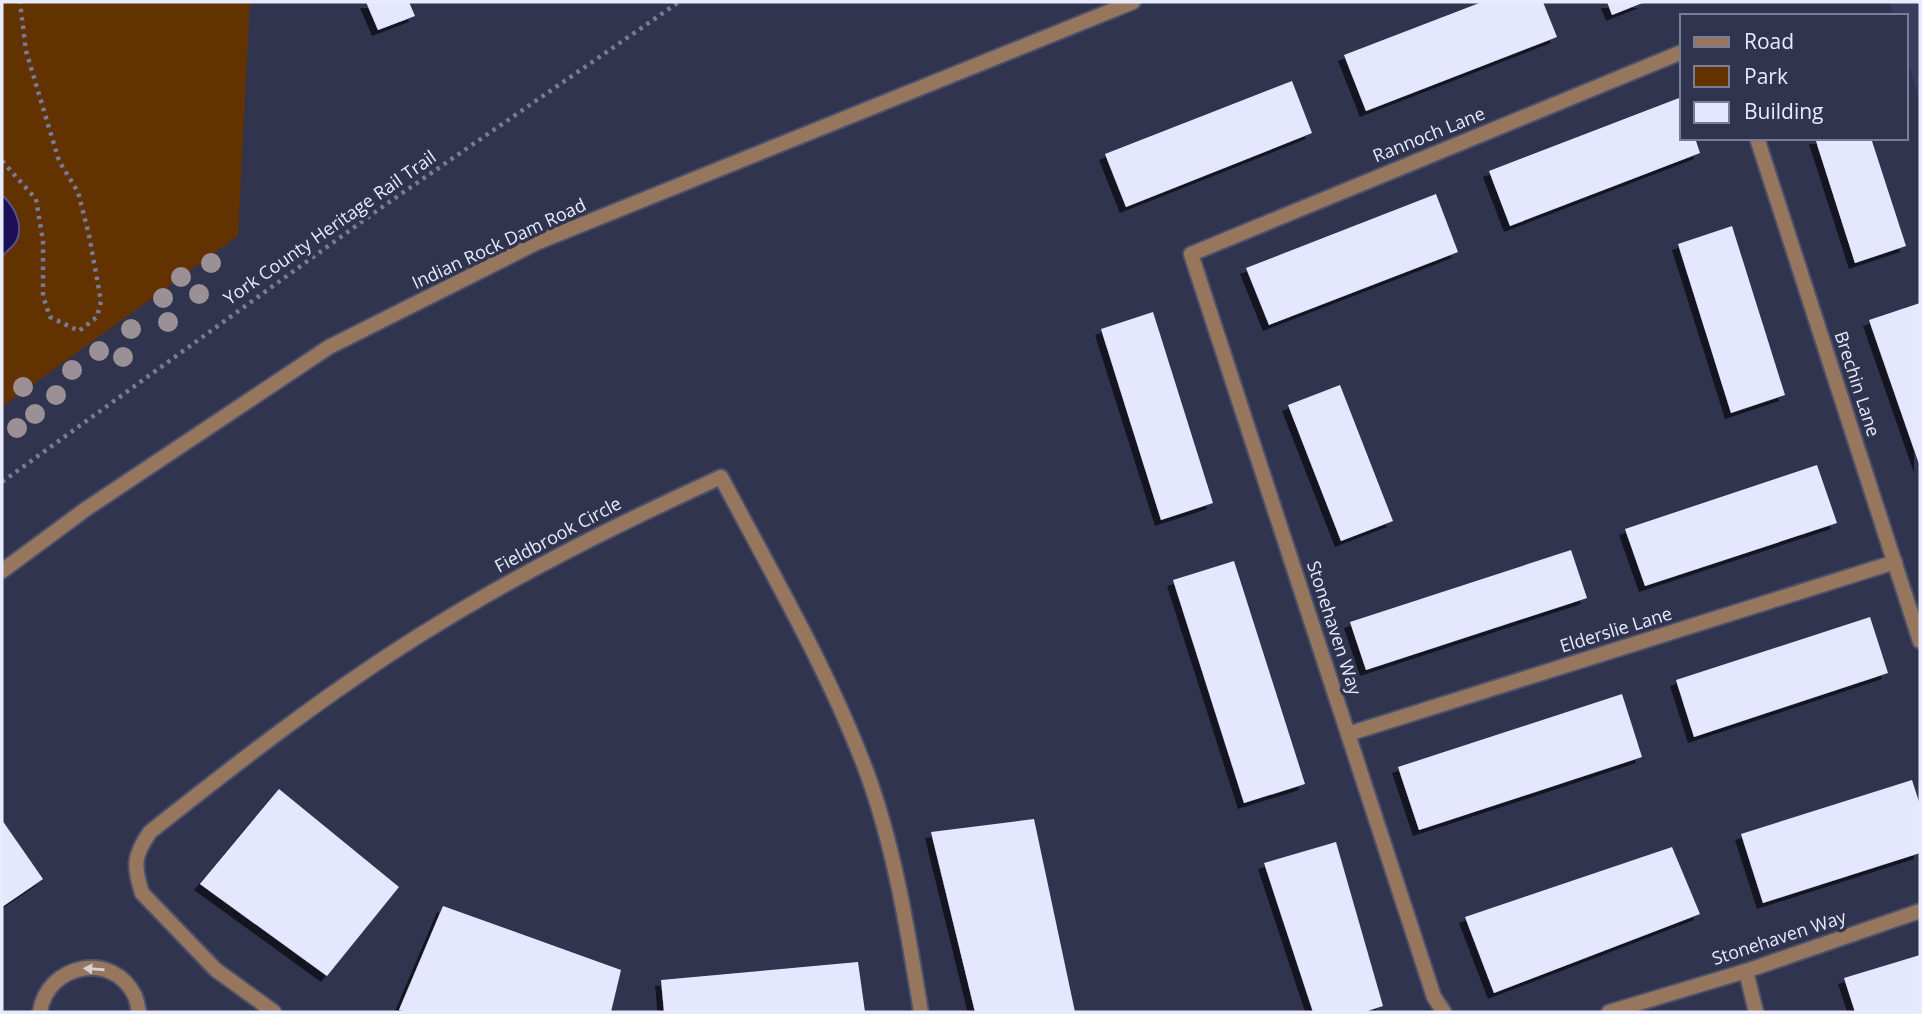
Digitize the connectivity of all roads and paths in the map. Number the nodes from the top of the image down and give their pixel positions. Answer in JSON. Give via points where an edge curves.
{"nodes":[{"id":1,"x":20,"y":2,"type":"edge"},
{"id":2,"x":679,"y":2,"type":"edge"},
{"id":3,"x":1133,"y":2,"type":"edge"},
{"id":4,"x":1680,"y":53,"type":"edge"},
{"id":5,"x":1758,"y":140,"type":"edge"},
{"id":6,"x":2,"y":161,"type":"edge"},
{"id":7,"x":1191,"y":254,"type":"joint"},
{"id":8,"x":2,"y":482,"type":"edge"},
{"id":9,"x":1895,"y":562,"type":"junction"},
{"id":10,"x":2,"y":570,"type":"edge"},
{"id":11,"x":1920,"y":641,"type":"edge"},
{"id":12,"x":1348,"y":734,"type":"junction"},
{"id":13,"x":1920,"y":911,"type":"edge"},
{"id":14,"x":1746,"y":971,"type":"junction"},
{"id":15,"x":40,"y":1012,"type":"edge"},
{"id":16,"x":139,"y":1012,"type":"edge"},
{"id":17,"x":274,"y":1012,"type":"edge"},
{"id":18,"x":921,"y":1012,"type":"edge"},
{"id":19,"x":1444,"y":1012,"type":"edge"},
{"id":20,"x":1609,"y":1012,"type":"edge"},
{"id":21,"x":1756,"y":1012,"type":"edge"}],
"edges":[{"from":1,"to":6,"type":"path","via":[[26,51],[59,161],[78,191],[89,235],[100,301],[96,317],[79,331],[50,317],[43,296],[44,241],[36,199]]},
{"from":2,"to":8,"type":"path","name":"York County Heritage Rail Trail","via":[[385,205]]},
{"from":3,"to":10,"type":"street","name":"Indian Rock Dam Road","via":[[536,243],[329,348]]},
{"from":4,"to":7,"type":"street","name":"Rannoch Lane"},
{"from":5,"to":9,"type":"street","name":"Brechin Lane"},
{"from":7,"to":12,"type":"street","name":"Stonehaven Way"},
{"from":9,"to":11,"type":"street","name":"Brechin Lane"},
{"from":9,"to":12,"type":"street","name":"Elderslie Lane"},
{"from":12,"to":19,"type":"street","name":"Stonehaven Way","via":[[1434,997]]},
{"from":13,"to":14,"type":"street","name":"Stonehaven Way"},
{"from":14,"to":20,"type":"street","name":"Stonehaven Way"},
{"from":14,"to":21,"type":"street"},
{"from":16,"to":15,"type":"street","one_way":true,"via":[[135,995],[123,980],[106,970],[86,967],[67,972],[51,985]]},
{"from":17,"to":18,"type":"street","name":"Fieldbrook Circle","via":[[216,970],[142,893],[135,861],[150,832],[322,700],[420,635],[572,548],[721,477],[819,668],[867,774],[896,878]]}]}
